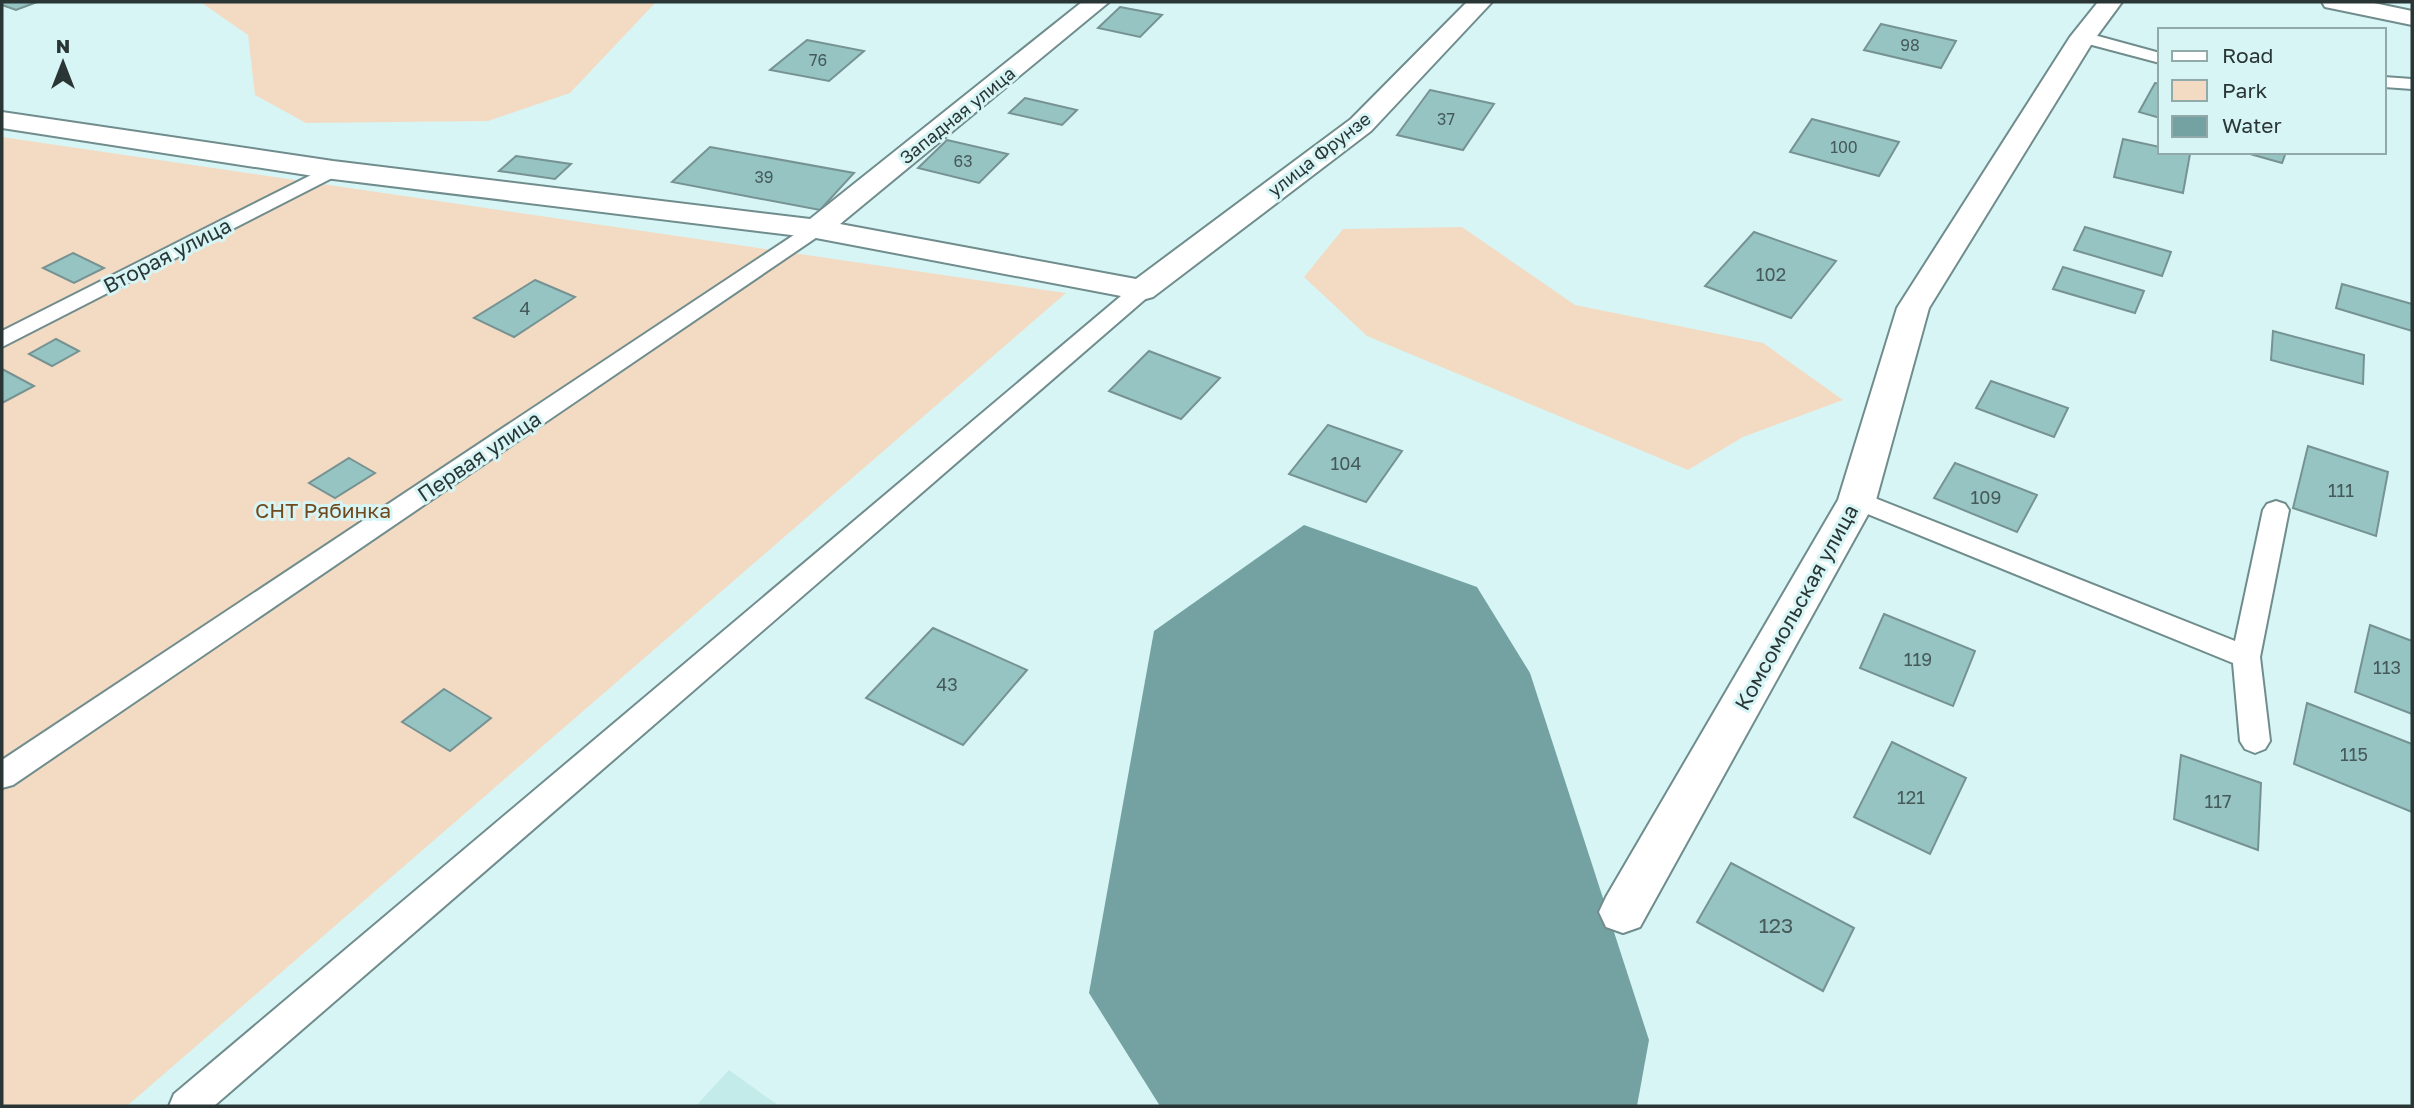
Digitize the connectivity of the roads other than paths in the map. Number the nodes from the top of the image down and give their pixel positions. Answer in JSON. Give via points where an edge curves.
{"nodes":[{"id":1,"x":1097,"y":2,"type":"edge"},
{"id":2,"x":1480,"y":2,"type":"edge"},
{"id":3,"x":2109,"y":2,"type":"edge"},
{"id":4,"x":2334,"y":2,"type":"edge"},
{"id":5,"x":2412,"y":18,"type":"edge"},
{"id":6,"x":2083,"y":37,"type":"junction"},
{"id":7,"x":2158,"y":57,"type":"edge"},
{"id":8,"x":2386,"y":82,"type":"edge"},
{"id":9,"x":2412,"y":84,"type":"edge"},
{"id":10,"x":2,"y":120,"type":"edge"},
{"id":11,"x":333,"y":170,"type":"junction"},
{"id":12,"x":816,"y":229,"type":"junction"},
{"id":13,"x":1142,"y":290,"type":"junction"},
{"id":14,"x":2,"y":340,"type":"edge"},
{"id":15,"x":1857,"y":500,"type":"junction"},
{"id":16,"x":2276,"y":510,"type":"dead end"},
{"id":17,"x":2246,"y":657,"type":"junction"},
{"id":18,"x":2255,"y":741,"type":"dead end"},
{"id":19,"x":2,"y":775,"type":"edge"},
{"id":20,"x":1623,"y":912,"type":"dead end"},
{"id":21,"x":187,"y":1106,"type":"edge"}],
"edges":[{"from":1,"to":12,"type":"street","name":"Западная улица"},
{"from":2,"to":13,"type":"street","name":"улица Фрунзе","via":[[1361,125]]},
{"from":3,"to":6,"type":"street","name":"Комсомольская улица"},
{"from":4,"to":5,"type":"street"},
{"from":6,"to":7,"type":"lane"},
{"from":6,"to":15,"type":"street","name":"Комсомольская улица","via":[[1913,308]]},
{"from":8,"to":9,"type":"lane"},
{"from":10,"to":11,"type":"street"},
{"from":11,"to":12,"type":"street"},
{"from":11,"to":14,"type":"lane","name":"Вторая улица"},
{"from":12,"to":13,"type":"street"},
{"from":12,"to":19,"type":"lane","name":"Первая улица"},
{"from":13,"to":21,"type":"lane"},
{"from":15,"to":17,"type":"lane"},
{"from":15,"to":20,"type":"street","name":"Комсомольская улица"},
{"from":16,"to":17,"type":"lane"},
{"from":17,"to":18,"type":"lane"}]}
